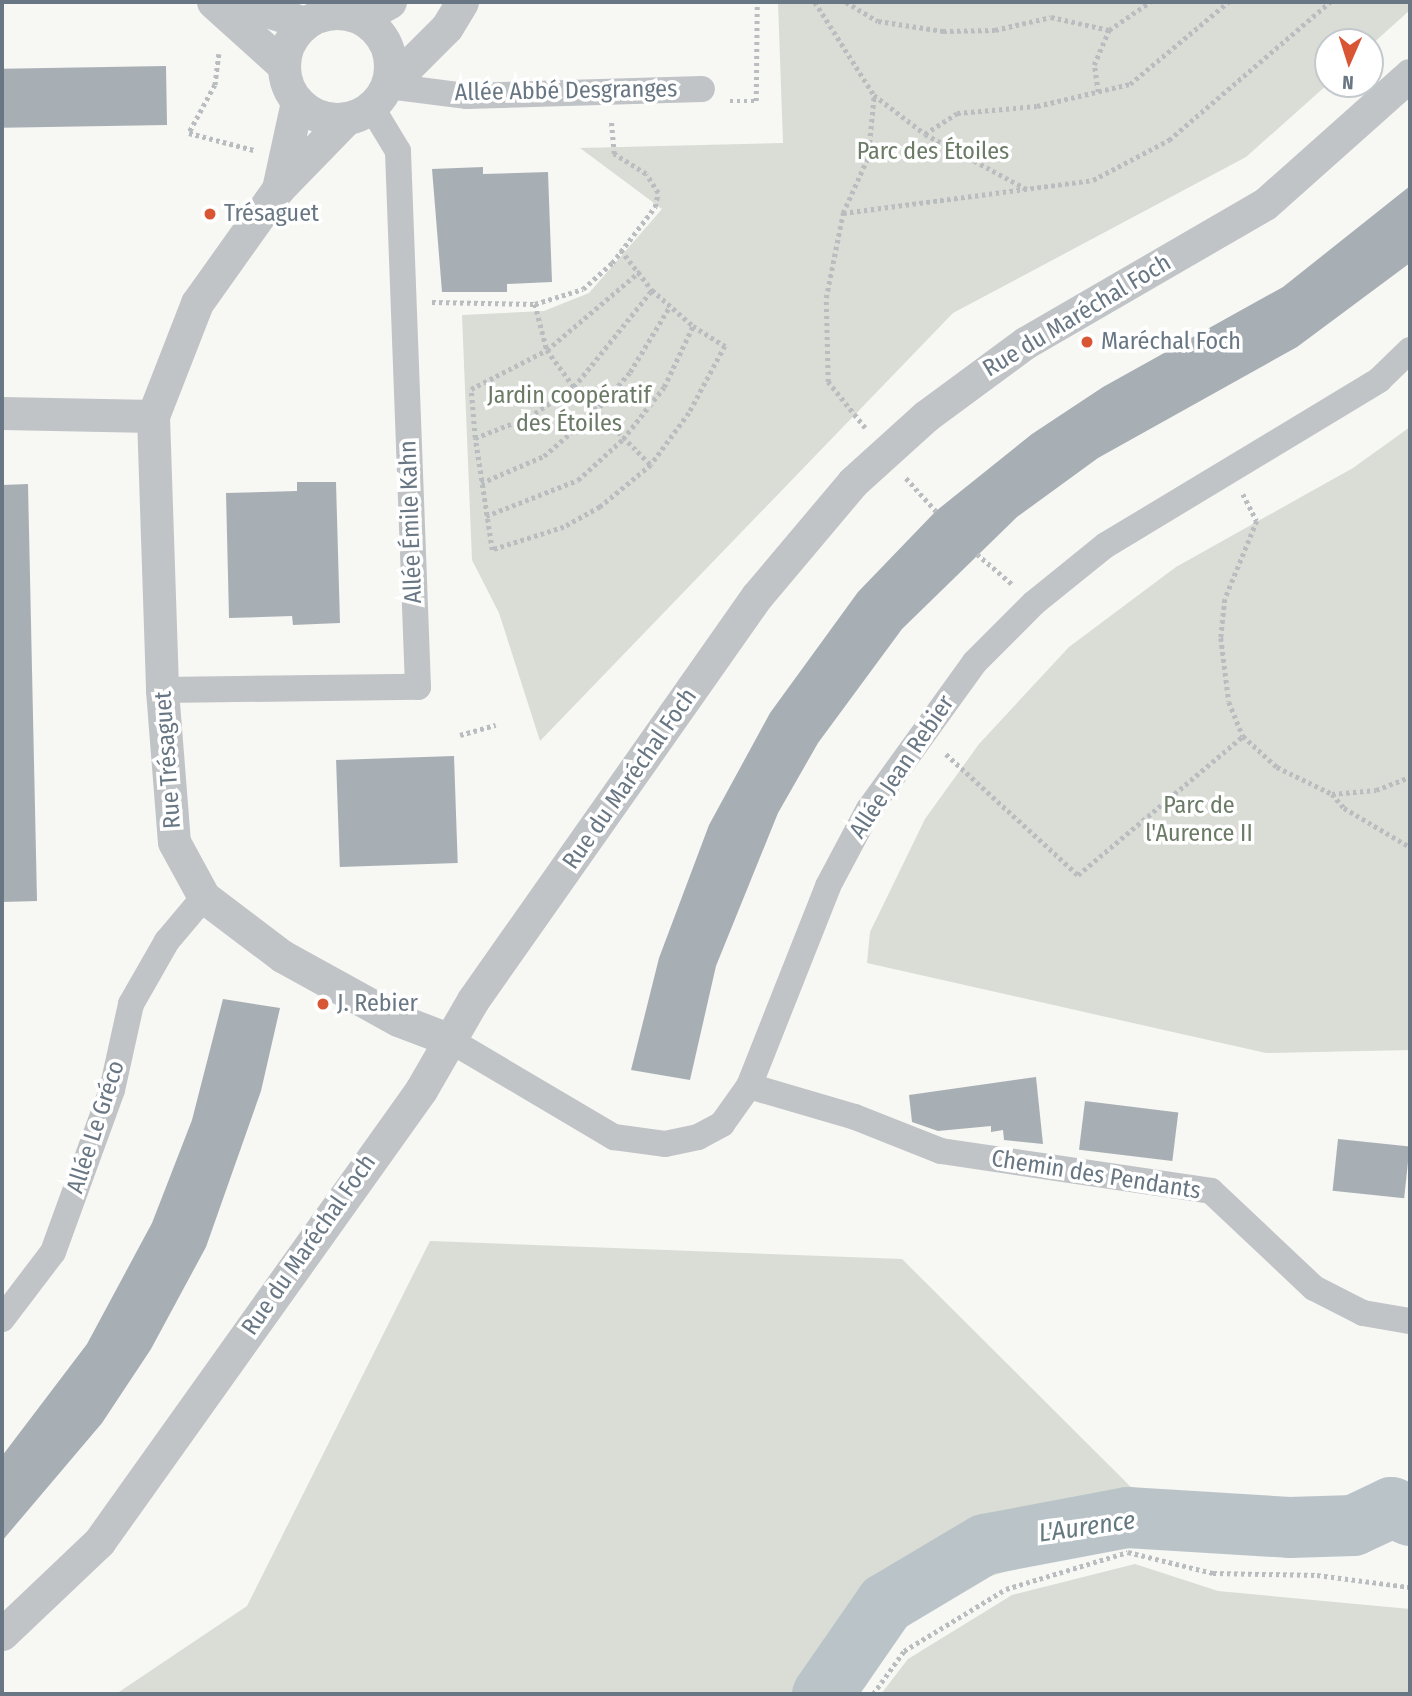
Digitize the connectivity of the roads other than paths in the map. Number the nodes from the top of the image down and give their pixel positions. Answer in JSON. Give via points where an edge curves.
{"nodes":[{"id":1,"x":213,"y":2,"type":"edge"},
{"id":2,"x":239,"y":2,"type":"edge"},
{"id":3,"x":390,"y":2,"type":"edge"},
{"id":4,"x":462,"y":2,"type":"edge"},
{"id":5,"x":361,"y":18,"type":"junction"},
{"id":6,"x":304,"y":23,"type":"junction"},
{"id":7,"x":283,"y":65,"type":"junction"},
{"id":8,"x":1410,"y":75,"type":"edge"},
{"id":9,"x":711,"y":95,"type":"road end"},
{"id":10,"x":297,"y":102,"type":"junction"},
{"id":11,"x":369,"y":104,"type":"junction"},
{"id":12,"x":282,"y":174,"type":"junction"},
{"id":13,"x":1410,"y":350,"type":"edge"},
{"id":14,"x":2,"y":413,"type":"edge"},
{"id":15,"x":153,"y":416,"type":"junction"},
{"id":16,"x":162,"y":690,"type":"junction"},
{"id":17,"x":204,"y":897,"type":"junction"},
{"id":18,"x":447,"y":1039,"type":"junction"},
{"id":19,"x":749,"y":1086,"type":"junction"},
{"id":20,"x":2,"y":1319,"type":"edge"},
{"id":21,"x":1410,"y":1321,"type":"edge"},
{"id":22,"x":2,"y":1634,"type":"edge"}],
"edges":[{"from":1,"to":7,"type":"street"},
{"from":2,"to":6,"type":"street"},
{"from":3,"to":5,"type":"street"},
{"from":4,"to":11,"type":"street","via":[[447,27]]},
{"from":5,"to":6,"type":"street","via":[[335,12]]},
{"from":5,"to":11,"type":"street","via":[[381,35],[391,59]]},
{"from":6,"to":7,"type":"street","via":[[289,42]]},
{"from":7,"to":10,"type":"street"},
{"from":8,"to":18,"type":"street","name":"Rue du Maréchal Foch","via":[[1265,204],[1025,342],[853,482],[757,596]]},
{"from":9,"to":11,"type":"street","name":"Allée Abbé Desgranges","via":[[609,89]]},
{"from":10,"to":11,"type":"street","via":[[319,117]]},
{"from":10,"to":12,"type":"street"},
{"from":11,"to":12,"type":"street"},
{"from":11,"to":16,"type":"street","name":"Allée Émile Kahn","via":[[398,151],[418,687]]},
{"from":12,"to":15,"type":"street","via":[[197,303]]},
{"from":13,"to":19,"type":"street","name":"Allée Jean Rebier","via":[[1379,380],[1106,545],[1034,603],[975,662],[869,809],[828,886]]},
{"from":14,"to":15,"type":"street"},
{"from":15,"to":16,"type":"street","name":"Rue Trésaguet"},
{"from":16,"to":17,"type":"street","name":"Rue Trésaguet","via":[[174,842]]},
{"from":17,"to":18,"type":"street","name":"Rue Trésaguet","via":[[282,956],[398,1020]]},
{"from":17,"to":20,"type":"street","name":"Allée Le Gréco","via":[[167,941],[131,1004],[112,1090],[53,1252]]},
{"from":18,"to":19,"type":"street","name":"Allée Jean Rebier","via":[[567,1112],[640,1143],[698,1137],[722,1124]]},
{"from":18,"to":22,"type":"street","name":"Rue du Maréchal Foch","via":[[421,1090],[99,1542]]},
{"from":19,"to":21,"type":"street","name":"Chemin des Pendants","via":[[855,1117],[942,1152],[1211,1191],[1314,1288],[1363,1313]]}]}
